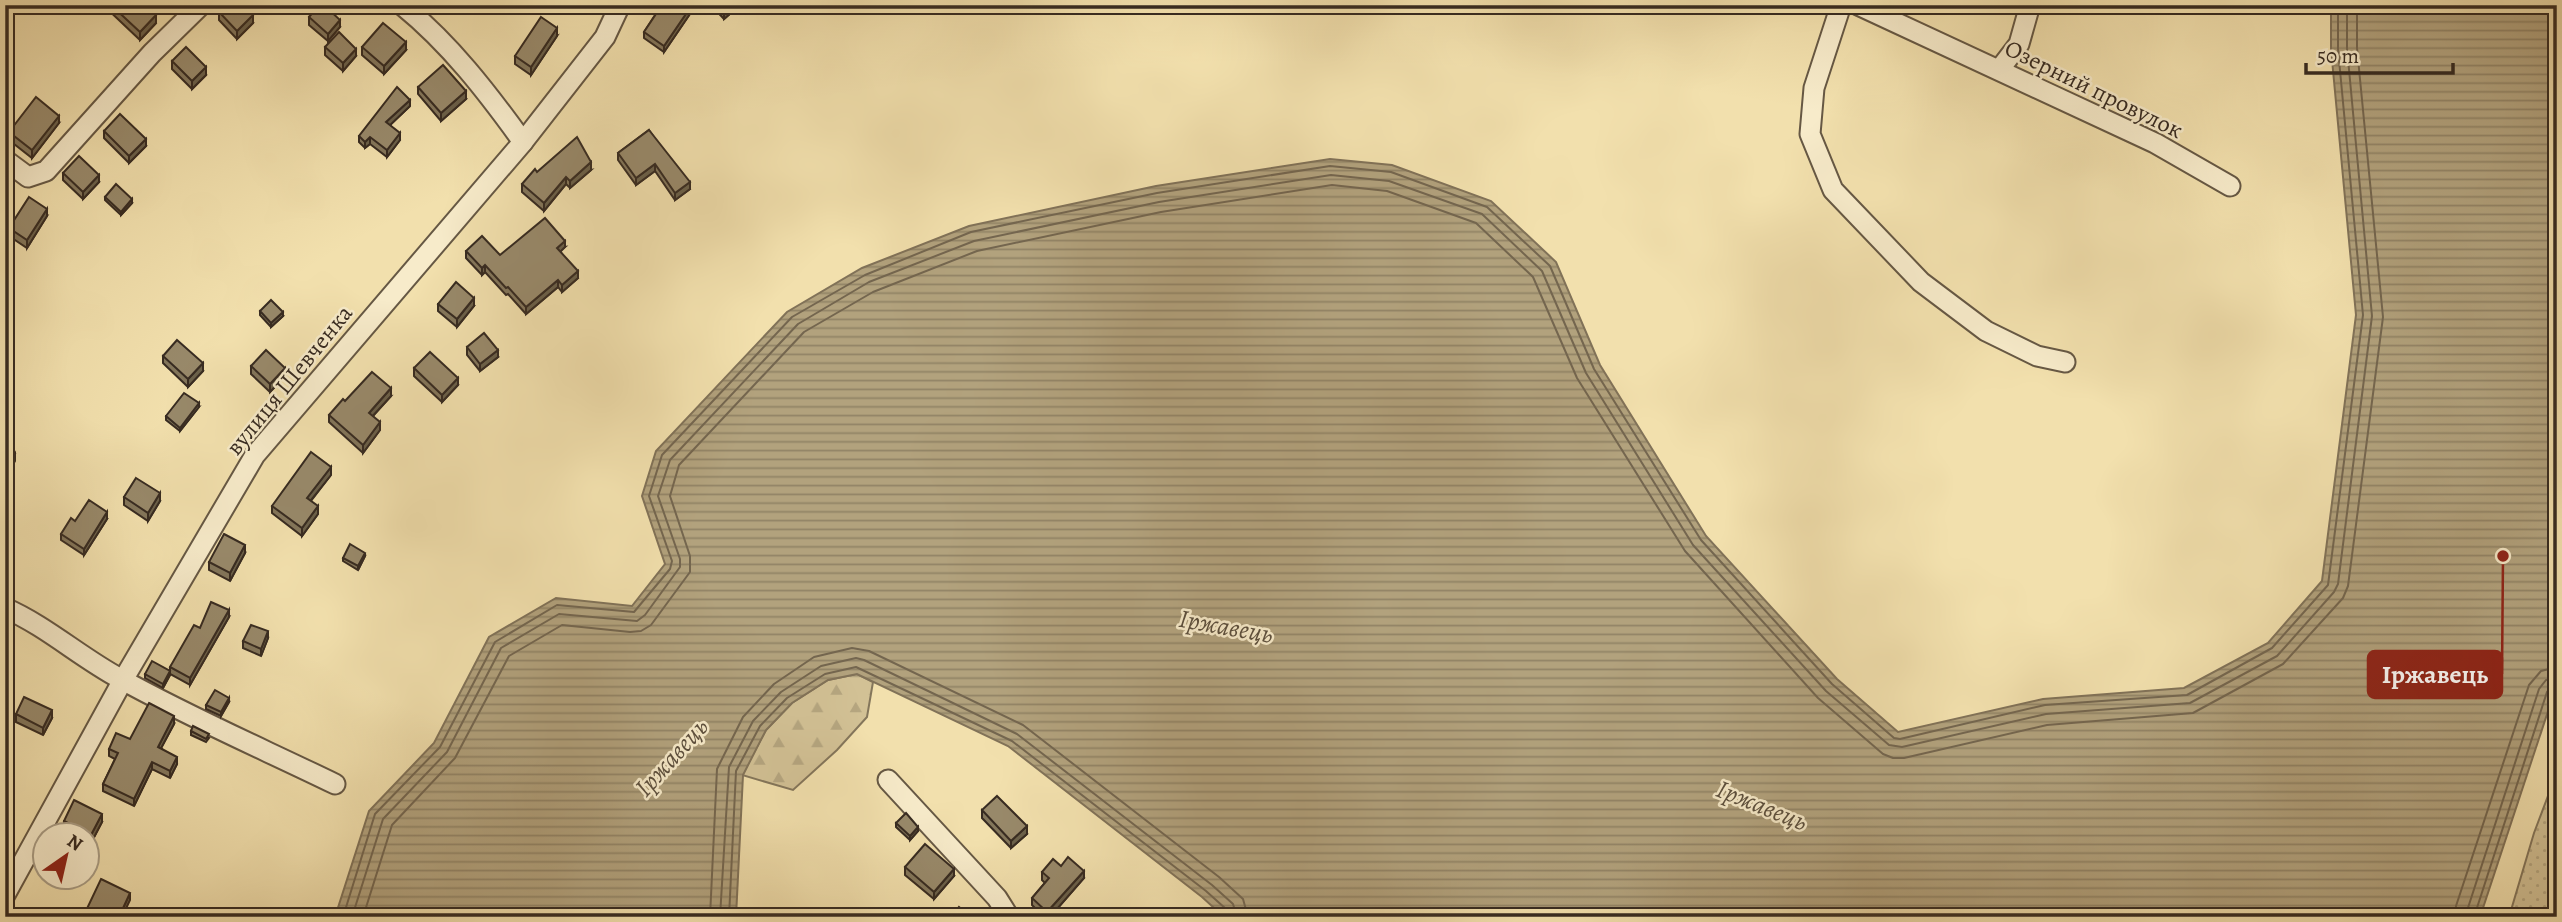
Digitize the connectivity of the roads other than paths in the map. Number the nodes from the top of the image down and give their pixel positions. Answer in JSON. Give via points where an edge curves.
{"nodes":[{"id":1,"x":201,"y":5,"type":"edge"},
{"id":2,"x":402,"y":5,"type":"edge"},
{"id":3,"x":620,"y":5,"type":"edge"},
{"id":4,"x":1841,"y":5,"type":"edge"},
{"id":5,"x":1858,"y":5,"type":"edge"},
{"id":6,"x":2030,"y":5,"type":"edge"},
{"id":7,"x":1999,"y":70,"type":"junction"},
{"id":8,"x":523,"y":142,"type":"junction"},
{"id":9,"x":5,"y":160,"type":"edge"},
{"id":10,"x":2230,"y":186,"type":"dead end"},
{"id":11,"x":2065,"y":362,"type":"dead end"},
{"id":12,"x":5,"y":608,"type":"edge"},
{"id":13,"x":123,"y":680,"type":"junction"},
{"id":14,"x":888,"y":780,"type":"dead end"},
{"id":15,"x":335,"y":784,"type":"dead end"},
{"id":16,"x":5,"y":895,"type":"edge"},
{"id":17,"x":1009,"y":917,"type":"edge"}],
"edges":[{"from":1,"to":9,"type":"street","via":[[152,52],[46,171],[28,177]]},
{"from":2,"to":8,"type":"street","via":[[458,58]]},
{"from":3,"to":8,"type":"street","name":"вулиця Шевченка","via":[[605,37]]},
{"from":4,"to":11,"type":"street","via":[[1814,88],[1810,134],[1833,190],[1921,282],[1986,331],[2037,356]]},
{"from":5,"to":7,"type":"street","name":"Озерний провулок"},
{"from":6,"to":7,"type":"street","via":[[2020,44]]},
{"from":7,"to":10,"type":"street","name":"Озерний провулок","via":[[2155,143]]},
{"from":8,"to":13,"type":"street","name":"вулиця Шевченка","via":[[255,455]]},
{"from":12,"to":13,"type":"street"},
{"from":13,"to":15,"type":"street"},
{"from":13,"to":16,"type":"street","name":"вулиця Шевченка"},
{"from":14,"to":17,"type":"street","via":[[997,898]]}]}
